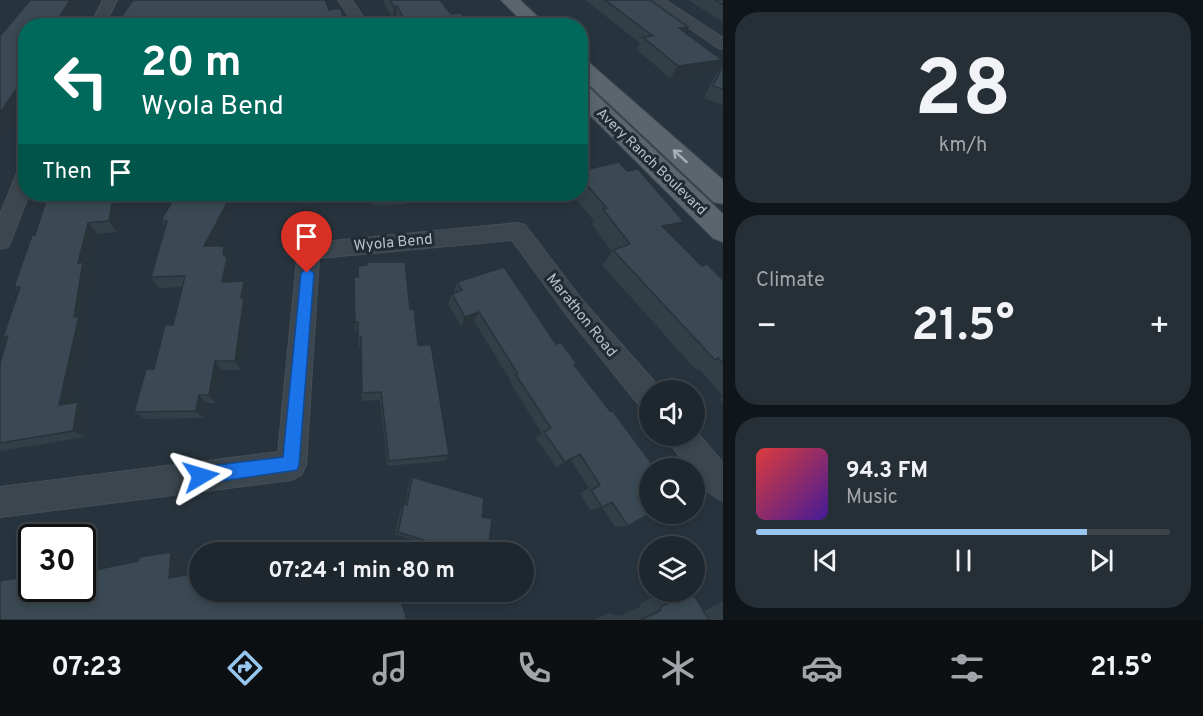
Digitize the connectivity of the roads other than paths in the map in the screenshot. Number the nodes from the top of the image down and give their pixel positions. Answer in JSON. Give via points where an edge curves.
{"nodes":[{"id":1,"x":110,"y":0,"type":"edge"},
{"id":2,"x":345,"y":0,"type":"edge"},
{"id":3,"x":656,"y":0,"type":"edge"},
{"id":4,"x":502,"y":3,"type":"edge"},
{"id":5,"x":101,"y":18,"type":"edge"},
{"id":6,"x":357,"y":18,"type":"edge"},
{"id":7,"x":509,"y":18,"type":"edge"},
{"id":8,"x":525,"y":18,"type":"edge"},
{"id":9,"x":723,"y":45,"type":"edge"},
{"id":10,"x":588,"y":72,"type":"edge"},
{"id":11,"x":588,"y":100,"type":"edge"},
{"id":12,"x":18,"y":178,"type":"edge"},
{"id":13,"x":0,"y":182,"type":"edge"},
{"id":14,"x":18,"y":193,"type":"edge"},
{"id":15,"x":723,"y":195,"type":"edge"},
{"id":16,"x":517,"y":231,"type":"joint"},
{"id":17,"x":723,"y":231,"type":"edge"},
{"id":18,"x":0,"y":242,"type":"edge"},
{"id":19,"x":639,"y":384,"type":"edge"},
{"id":20,"x":690,"y":446,"type":"edge"},
{"id":21,"x":723,"y":486,"type":"edge"},
{"id":22,"x":0,"y":502,"type":"edge"}],
"edges":[{"from":1,"to":5,"type":"street"},
{"from":2,"to":6,"type":"street"},
{"from":3,"to":9,"type":"street"},
{"from":4,"to":7,"type":"main road"},
{"from":4,"to":8,"type":"main road"},
{"from":15,"to":10,"type":"main road","name":"Avery Ranch Boulevard","one_way":true},
{"from":11,"to":17,"type":"main road","name":"Avery Ranch Boulevard"},
{"from":12,"to":13,"type":"street"},
{"from":14,"to":18,"type":"street"},
{"from":16,"to":19,"type":"street","name":"Marathon Road","via":[[574,308]]},
{"from":16,"to":22,"type":"street","name":"Wyola Bend","via":[[309,250],[291,465]]},
{"from":20,"to":21,"type":"street"}]}
